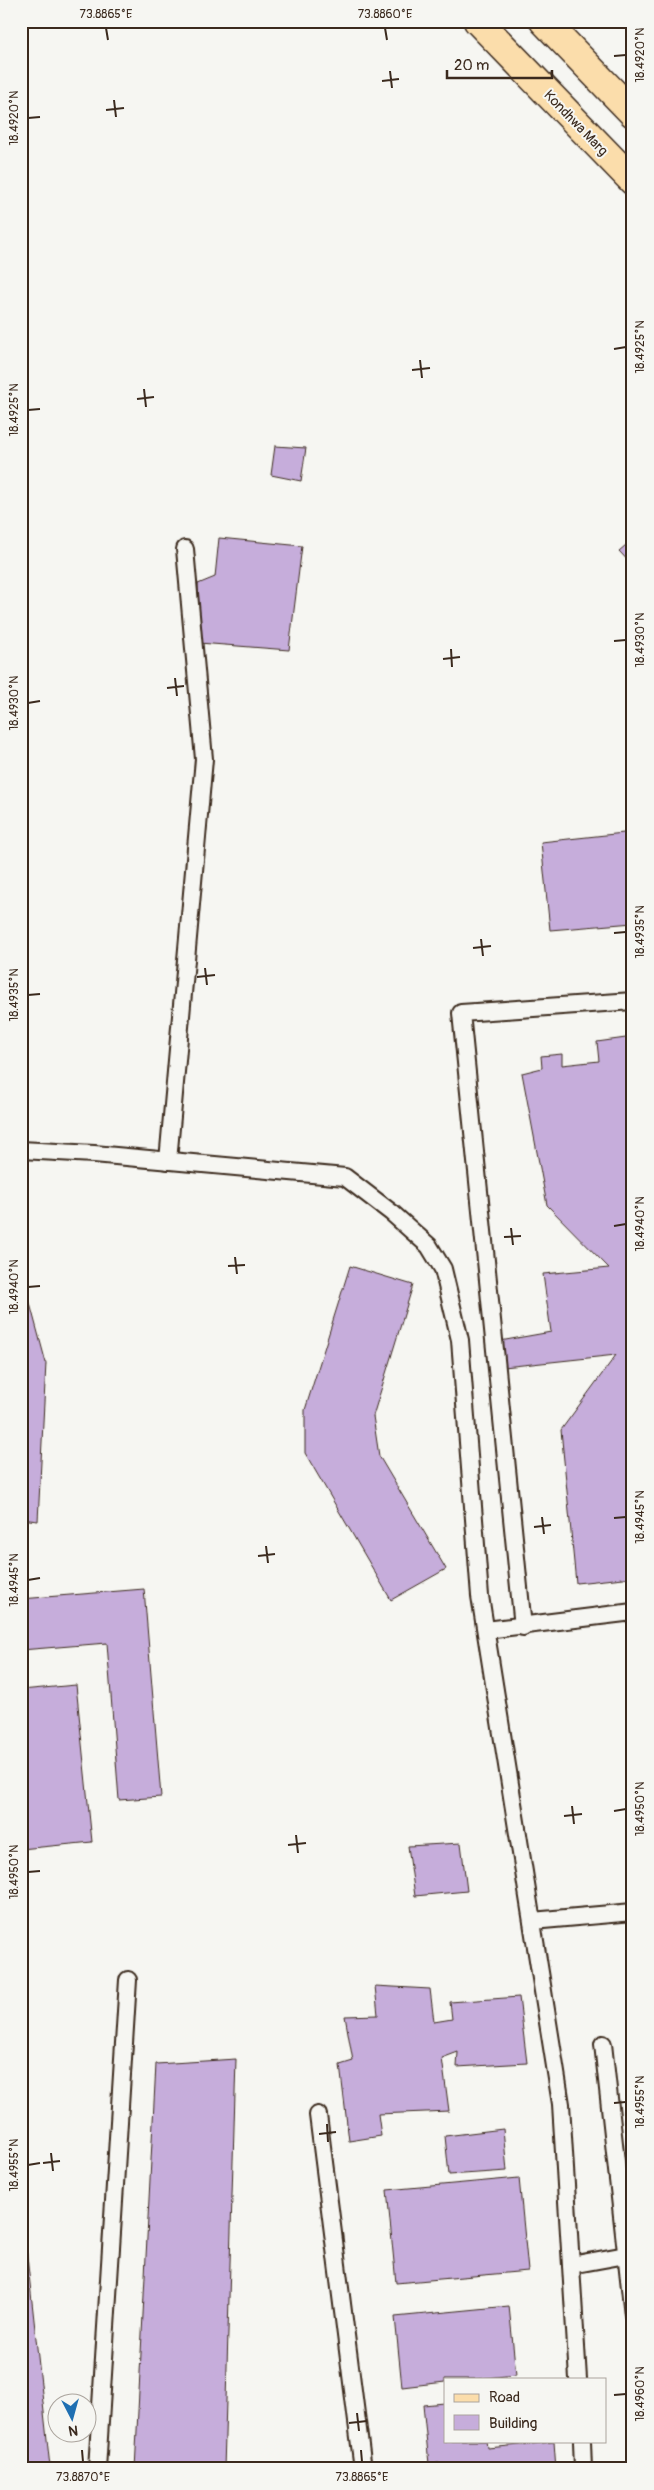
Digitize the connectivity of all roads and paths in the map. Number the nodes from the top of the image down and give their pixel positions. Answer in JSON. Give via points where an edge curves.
{"nodes":[{"id":1,"x":478,"y":21,"type":"edge"},
{"id":2,"x":544,"y":21,"type":"edge"},
{"id":3,"x":633,"y":113,"type":"edge"},
{"id":4,"x":633,"y":181,"type":"edge"},
{"id":5,"x":185,"y":549,"type":"dead end"},
{"id":6,"x":633,"y":1001,"type":"edge"},
{"id":7,"x":21,"y":1150,"type":"edge"},
{"id":8,"x":168,"y":1161,"type":"junction"},
{"id":9,"x":633,"y":1612,"type":"edge"},
{"id":10,"x":523,"y":1627,"type":"junction"},
{"id":11,"x":486,"y":1630,"type":"junction"},
{"id":12,"x":633,"y":1912,"type":"edge"},
{"id":13,"x":532,"y":1921,"type":"junction"},
{"id":14,"x":128,"y":1980,"type":"dead end"},
{"id":15,"x":603,"y":2044,"type":"dead end"},
{"id":16,"x":318,"y":2115,"type":"dead end"},
{"id":17,"x":626,"y":2255,"type":"junction"},
{"id":18,"x":571,"y":2265,"type":"junction"},
{"id":19,"x":633,"y":2315,"type":"edge"},
{"id":20,"x":578,"y":2378,"type":"edge"},
{"id":21,"x":582,"y":2442,"type":"edge"},
{"id":22,"x":97,"y":2469,"type":"edge"},
{"id":23,"x":364,"y":2469,"type":"edge"},
{"id":24,"x":584,"y":2469,"type":"edge"}],
"edges":[{"from":1,"to":4,"type":"main road","name":"Kondhwa Marg"},
{"from":2,"to":3,"type":"main road"},
{"from":5,"to":8,"type":"lane","via":[[204,759]]},
{"from":6,"to":10,"type":"lane","via":[[462,1013]]},
{"from":7,"to":8,"type":"lane"},
{"from":8,"to":11,"type":"lane","via":[[345,1177],[429,1246],[443,1269],[460,1340],[480,1596]]},
{"from":9,"to":10,"type":"lane"},
{"from":10,"to":11,"type":"lane"},
{"from":11,"to":13,"type":"lane"},
{"from":12,"to":13,"type":"lane"},
{"from":13,"to":18,"type":"lane","via":[[560,2104]]},
{"from":14,"to":22,"type":"lane"},
{"from":15,"to":17,"type":"lane"},
{"from":16,"to":23,"type":"lane"},
{"from":17,"to":18,"type":"lane"},
{"from":17,"to":19,"type":"lane"},
{"from":18,"to":20,"type":"lane"},
{"from":21,"to":24,"type":"lane"}]}
